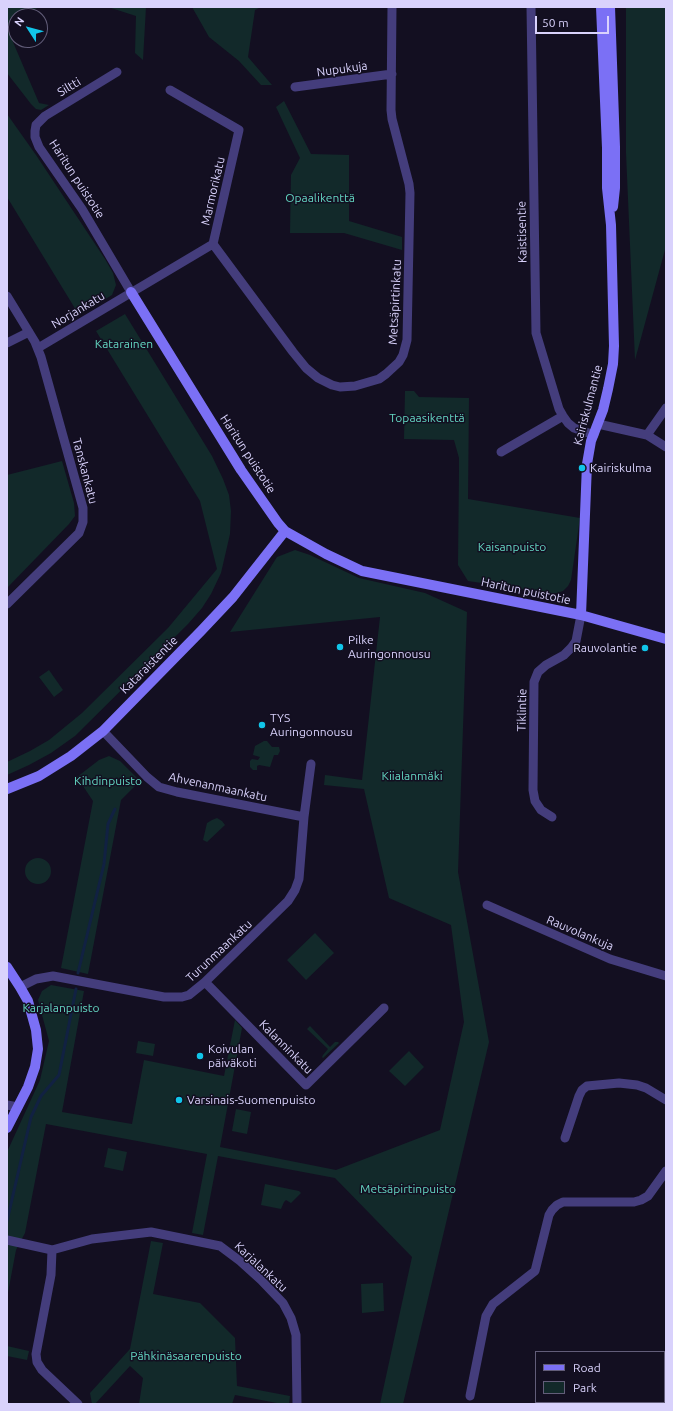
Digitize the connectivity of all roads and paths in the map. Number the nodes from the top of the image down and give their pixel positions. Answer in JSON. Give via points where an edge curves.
{"nodes":[{"id":1,"x":392,"y":7,"type":"edge"},
{"id":2,"x":531,"y":7,"type":"edge"},
{"id":3,"x":601,"y":7,"type":"edge"},
{"id":4,"x":610,"y":7,"type":"edge"},
{"id":5,"x":117,"y":72,"type":"dead end"},
{"id":6,"x":392,"y":74,"type":"junction"},
{"id":7,"x":295,"y":88,"type":"dead end"},
{"id":8,"x":170,"y":90,"type":"dead end"},
{"id":9,"x":36,"y":125,"type":"joint"},
{"id":10,"x":611,"y":225,"type":"junction"},
{"id":11,"x":213,"y":244,"type":"junction"},
{"id":12,"x":131,"y":292,"type":"junction"},
{"id":13,"x":7,"y":296,"type":"edge"},
{"id":14,"x":29,"y":332,"type":"junction"},
{"id":15,"x":7,"y":343,"type":"edge"},
{"id":16,"x":36,"y":345,"type":"junction"},
{"id":17,"x":666,"y":408,"type":"edge"},
{"id":18,"x":563,"y":416,"type":"junction"},
{"id":19,"x":598,"y":424,"type":"junction"},
{"id":20,"x":594,"y":435,"type":"junction"},
{"id":21,"x":647,"y":435,"type":"junction"},
{"id":22,"x":666,"y":447,"type":"edge"},
{"id":23,"x":501,"y":452,"type":"dead end"},
{"id":24,"x":286,"y":531,"type":"junction"},
{"id":25,"x":7,"y":604,"type":"edge"},
{"id":26,"x":581,"y":616,"type":"junction"},
{"id":27,"x":666,"y":639,"type":"edge"},
{"id":28,"x":103,"y":731,"type":"junction"},
{"id":29,"x":311,"y":764,"type":"dead end"},
{"id":30,"x":7,"y":789,"type":"edge"},
{"id":31,"x":552,"y":816,"type":"dead end"},
{"id":32,"x":304,"y":817,"type":"junction"},
{"id":33,"x":487,"y":905,"type":"dead end"},
{"id":34,"x":7,"y":968,"type":"edge"},
{"id":35,"x":666,"y":976,"type":"edge"},
{"id":36,"x":205,"y":982,"type":"junction"},
{"id":37,"x":20,"y":987,"type":"junction"},
{"id":38,"x":384,"y":1008,"type":"dead end"},
{"id":39,"x":666,"y":1100,"type":"edge"},
{"id":40,"x":7,"y":1105,"type":"edge"},
{"id":41,"x":18,"y":1107,"type":"junction"},
{"id":42,"x":7,"y":1128,"type":"edge"},
{"id":43,"x":565,"y":1138,"type":"dead end"},
{"id":44,"x":666,"y":1171,"type":"edge"},
{"id":45,"x":7,"y":1240,"type":"edge"},
{"id":46,"x":52,"y":1250,"type":"junction"},
{"id":47,"x":470,"y":1396,"type":"dead end"},
{"id":48,"x":78,"y":1404,"type":"edge"},
{"id":49,"x":297,"y":1404,"type":"edge"}],
"edges":[{"from":1,"to":6,"type":"street","name":"Metsäpirtinkatu"},
{"from":2,"to":18,"type":"street","name":"Kaistisentie","via":[[535,326]]},
{"from":3,"to":10,"type":"street","name":"Kairiskulmantie","via":[[607,188]]},
{"from":4,"to":10,"type":"street","name":"Kairiskulmantie","via":[[615,147],[615,188]]},
{"from":5,"to":9,"type":"street","name":"Siltti","via":[[45,116]]},
{"from":6,"to":7,"type":"street","name":"Nupukuja"},
{"from":6,"to":11,"type":"street","name":"Metsäpirtinkatu","via":[[392,119],[410,193],[407,340],[403,355],[393,368],[379,379],[355,386],[340,387],[318,378],[293,352]]},
{"from":8,"to":11,"type":"street","name":"Marmorikatu","via":[[239,130]]},
{"from":9,"to":12,"type":"street","name":"Haritun puistotie","via":[[35,137],[39,147],[82,209]]},
{"from":10,"to":19,"type":"street","name":"Kairiskulmantie","via":[[613,364]]},
{"from":11,"to":12,"type":"street","name":"Marmorikatu"},
{"from":12,"to":16,"type":"street","name":"Norjankatu"},
{"from":12,"to":24,"type":"street","name":"Haritun puistotie","via":[[241,470]]},
{"from":13,"to":14,"type":"street","name":"Tanskankatu"},
{"from":14,"to":15,"type":"street"},
{"from":14,"to":16,"type":"street","name":"Tanskankatu"},
{"from":16,"to":25,"type":"street","name":"Tanskankatu","via":[[83,508],[83,522],[79,533]]},
{"from":17,"to":21,"type":"street"},
{"from":18,"to":20,"type":"street","name":"Kaistisentie","via":[[574,428]]},
{"from":18,"to":23,"type":"street"},
{"from":19,"to":20,"type":"street","name":"Kairiskulmantie"},
{"from":19,"to":21,"type":"street"},
{"from":20,"to":26,"type":"street","name":"Kairiskulmantie","via":[[587,464]]},
{"from":21,"to":22,"type":"street"},
{"from":24,"to":26,"type":"street","name":"Haritun puistotie","via":[[362,571]]},
{"from":24,"to":28,"type":"street","name":"Kataraistentie","via":[[233,597]]},
{"from":26,"to":27,"type":"street","name":"Haritun puistotie"},
{"from":26,"to":31,"type":"street","name":"Tiklintie","via":[[576,641],[564,655],[538,672],[534,682],[534,796],[541,810]]},
{"from":28,"to":30,"type":"street","name":"Kataraistentie","via":[[71,756],[39,776]]},
{"from":28,"to":32,"type":"street","name":"Ahvenanmaankatu","via":[[159,787]]},
{"from":29,"to":32,"type":"street","name":"Turunmaankatu"},
{"from":32,"to":36,"type":"street","name":"Turunmaankatu","via":[[299,879],[288,902]]},
{"from":33,"to":35,"type":"street","name":"Rauvolankuja","via":[[610,959]]},
{"from":34,"to":37,"type":"street"},
{"from":36,"to":37,"type":"street","name":"Turunmaankatu","via":[[189,995],[182,997],[53,976],[36,979]]},
{"from":36,"to":38,"type":"street","name":"Kalanninkatu","via":[[306,1085]]},
{"from":37,"to":41,"type":"street","via":[[34,1018],[38,1049],[32,1076]]},
{"from":39,"to":43,"type":"street","via":[[637,1085],[619,1083],[587,1086],[579,1096]]},
{"from":40,"to":41,"type":"street"},
{"from":41,"to":42,"type":"street"},
{"from":44,"to":47,"type":"street","via":[[648,1196],[641,1200],[557,1204],[549,1216],[535,1271],[494,1304],[486,1316]]},
{"from":45,"to":46,"type":"street","name":"Karjalankatu"},
{"from":46,"to":48,"type":"street","via":[[51,1275],[36,1354],[37,1362],[42,1370]]},
{"from":46,"to":49,"type":"street","name":"Karjalankatu","via":[[92,1239],[151,1232],[220,1246],[261,1280],[283,1303],[291,1318],[296,1335]]}]}
